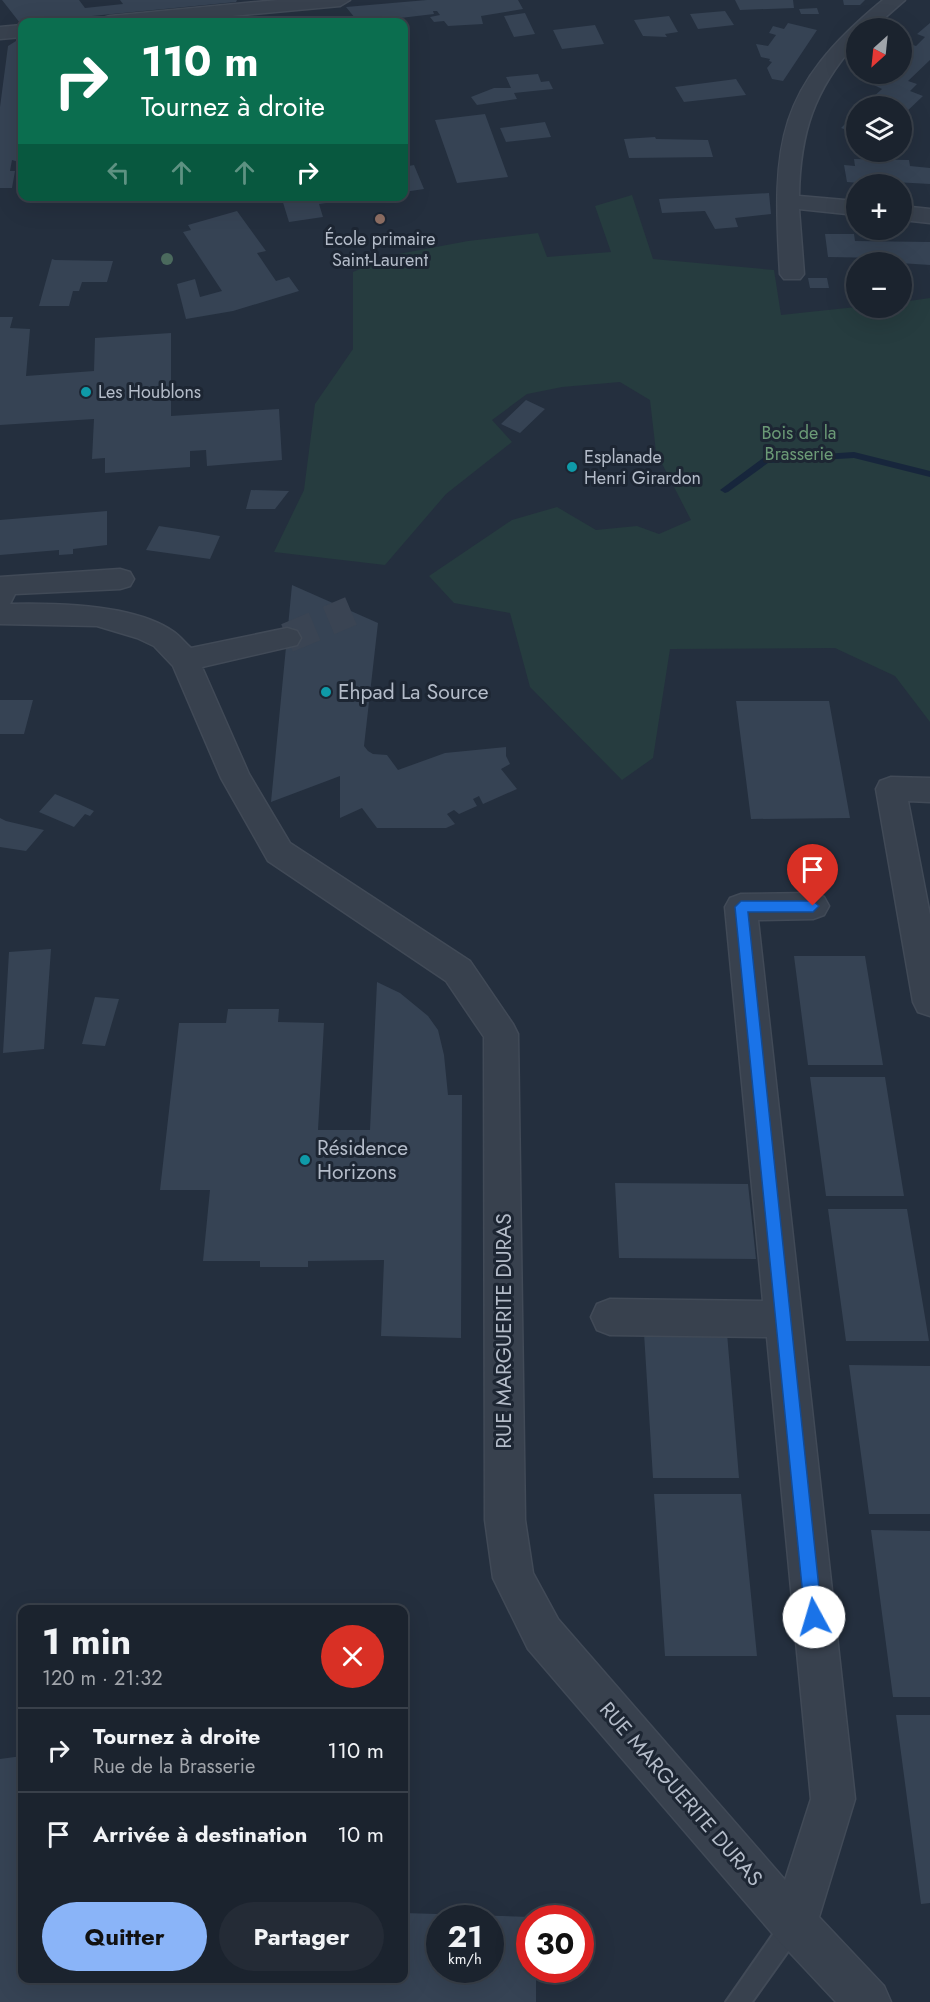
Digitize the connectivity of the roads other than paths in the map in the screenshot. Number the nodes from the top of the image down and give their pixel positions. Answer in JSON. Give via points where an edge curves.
{"nodes":[{"id":1,"x":340,"y":0,"type":"edge"},
{"id":2,"x":895,"y":0,"type":"edge"},
{"id":3,"x":268,"y":3,"type":"edge"},
{"id":4,"x":143,"y":18,"type":"edge"},
{"id":5,"x":873,"y":18,"type":"edge"},
{"id":6,"x":18,"y":31,"type":"edge"},
{"id":7,"x":0,"y":33,"type":"edge"},
{"id":8,"x":846,"y":42,"type":"edge"},
{"id":9,"x":787,"y":201,"type":"junction"},
{"id":10,"x":846,"y":207,"type":"edge"},
{"id":11,"x":912,"y":214,"type":"edge"},
{"id":12,"x":930,"y":216,"type":"edge"},
{"id":13,"x":792,"y":274,"type":"dead end"},
{"id":14,"x":120,"y":579,"type":"dead end"},
{"id":15,"x":0,"y":597,"type":"edge"},
{"id":16,"x":0,"y":614,"type":"edge"},
{"id":17,"x":287,"y":638,"type":"tunnel mouth"},
{"id":18,"x":185,"y":660,"type":"junction"},
{"id":19,"x":930,"y":790,"type":"edge"},
{"id":20,"x":813,"y":906,"type":"dead end"},
{"id":21,"x":930,"y":1002,"type":"edge"},
{"id":22,"x":610,"y":1317,"type":"dead end"},
{"id":23,"x":782,"y":1319,"type":"junction"},
{"id":24,"x":794,"y":1924,"type":"junction"},
{"id":25,"x":738,"y":2002,"type":"edge"},
{"id":26,"x":868,"y":2002,"type":"edge"}],
"edges":[{"from":1,"to":3,"type":"street"},
{"from":2,"to":5,"type":"street"},
{"from":3,"to":4,"type":"street"},
{"from":6,"to":7,"type":"street"},
{"from":8,"to":9,"type":"street","via":[[809,90],[795,122]]},
{"from":9,"to":10,"type":"street"},
{"from":9,"to":13,"type":"street"},
{"from":11,"to":12,"type":"street"},
{"from":14,"to":15,"type":"street","via":[[7,585]]},
{"from":16,"to":18,"type":"street","name":"RUE MARGUERITE DURAS","via":[[97,616],[146,630],[164,639]]},
{"from":17,"to":18,"type":"street"},
{"from":18,"to":24,"type":"street","name":"RUE MARGUERITE DURAS","via":[[236,778],[279,852],[458,971],[501,1034],[505,1521],[513,1578],[543,1634]]},
{"from":19,"to":21,"type":"street","via":[[891,789]]},
{"from":20,"to":23,"type":"street","via":[[741,907]]},
{"from":22,"to":23,"type":"street"},
{"from":23,"to":24,"type":"street","via":[[833,1799]]},
{"from":24,"to":25,"type":"lane"},
{"from":24,"to":26,"type":"street","name":"RUE MARGUERITE DURAS"}]}
